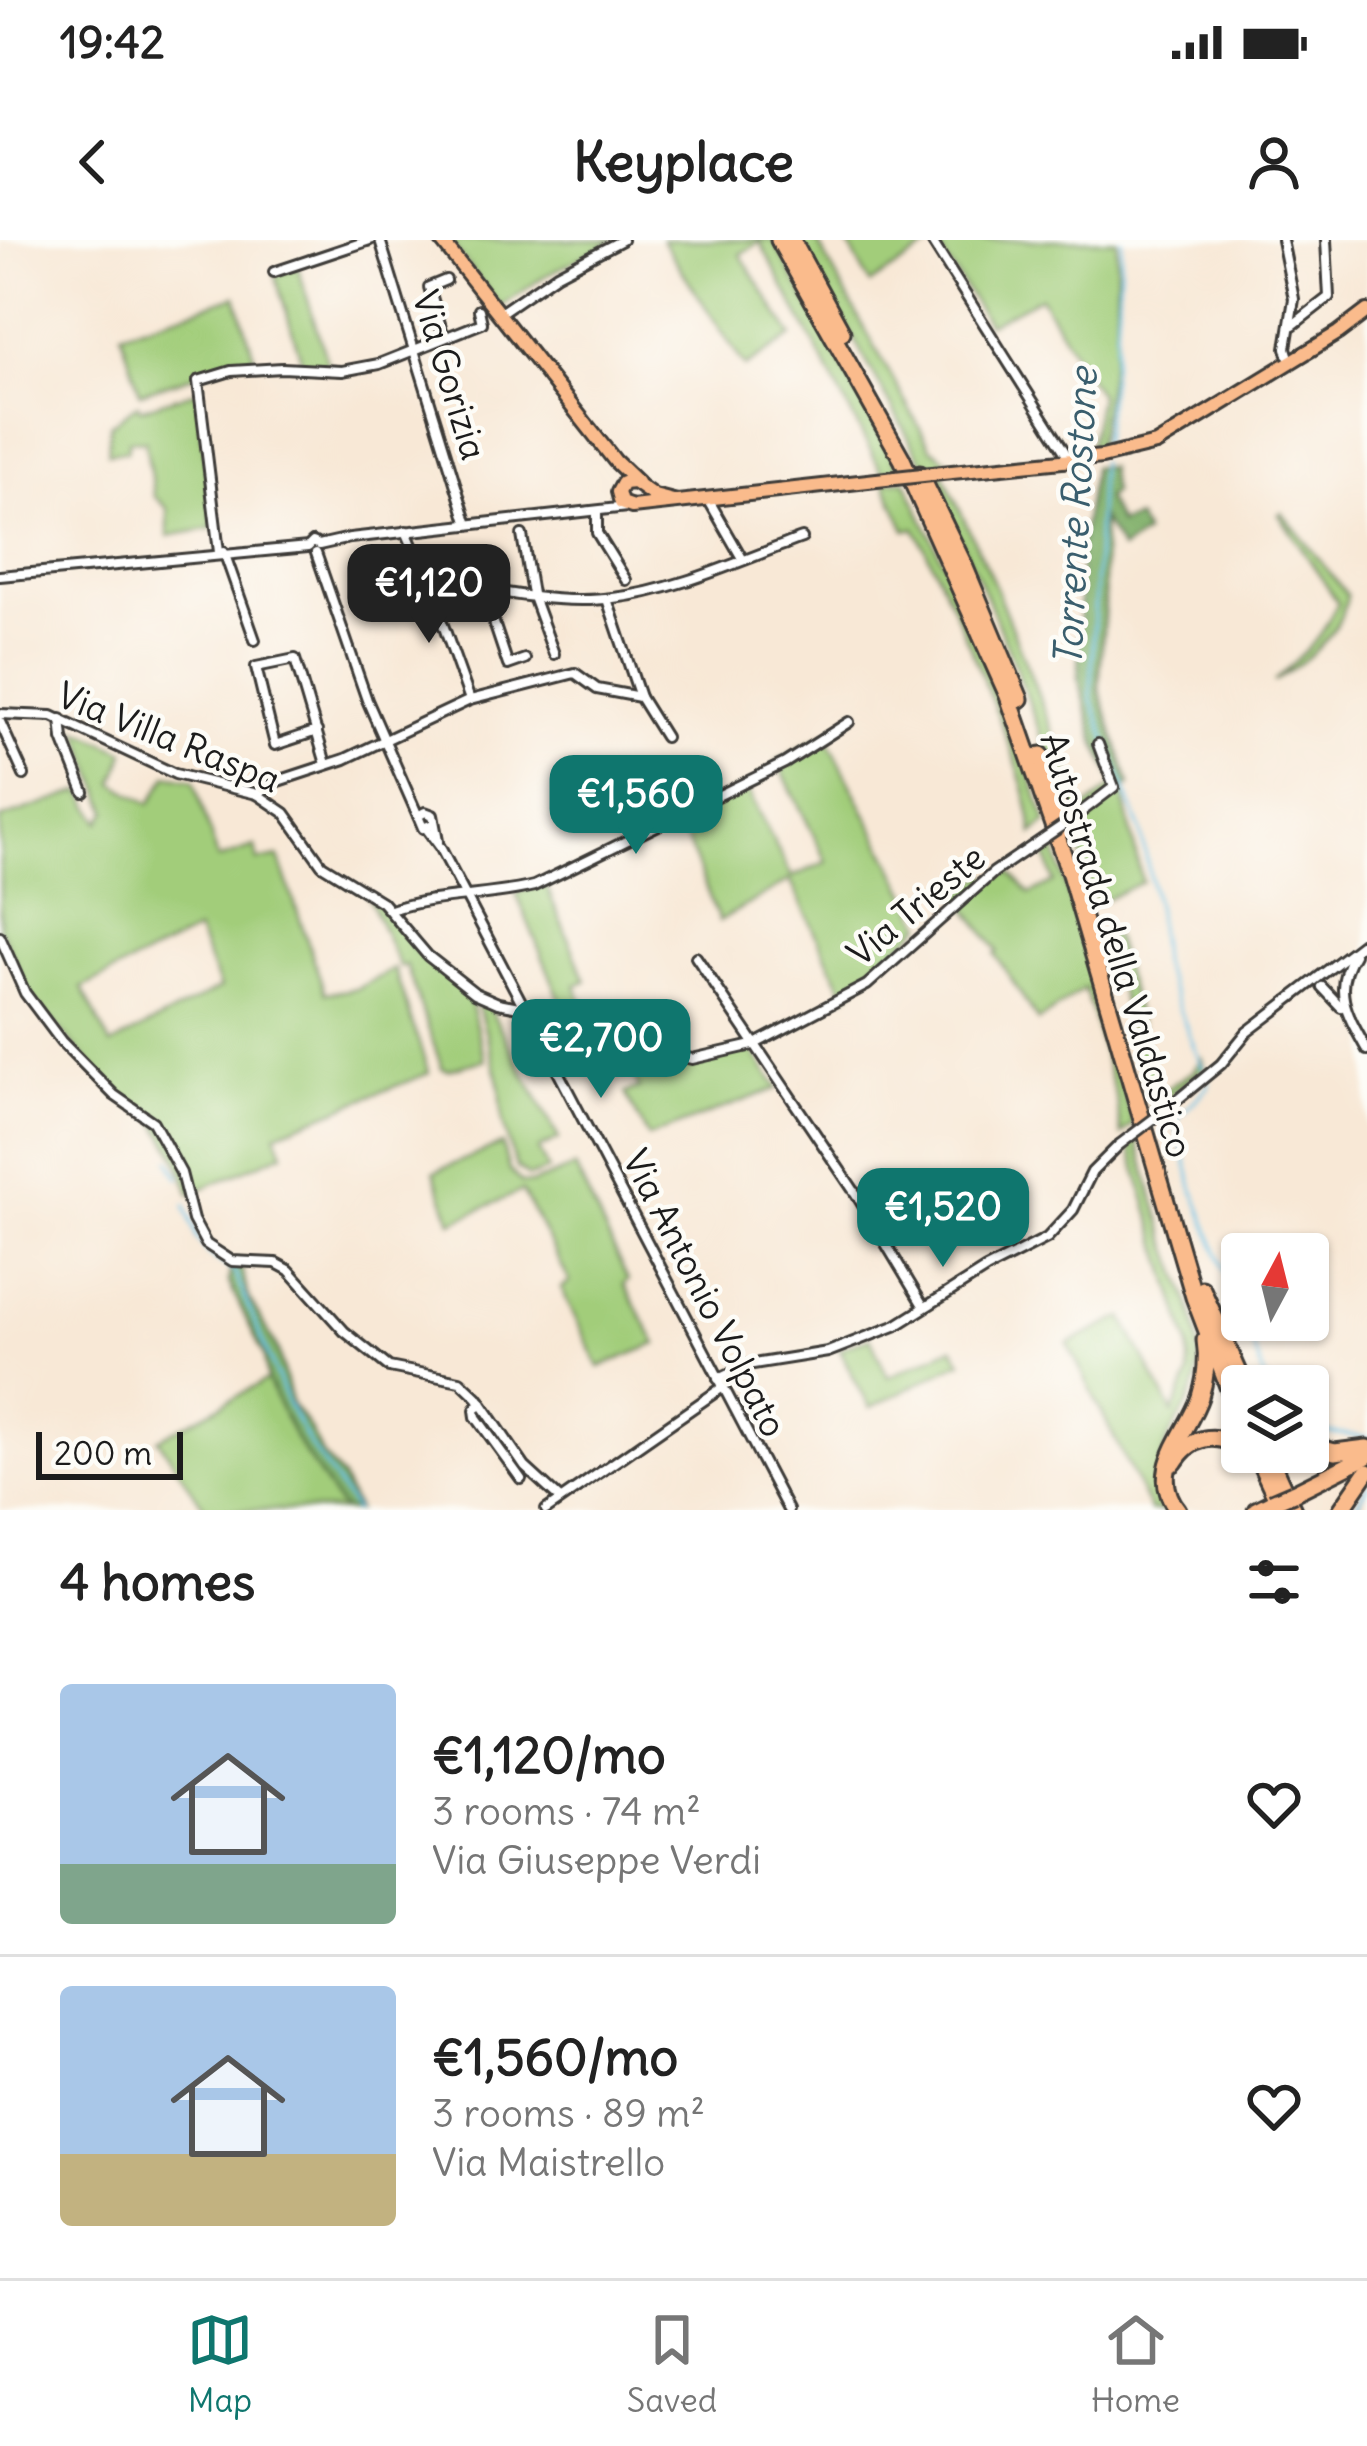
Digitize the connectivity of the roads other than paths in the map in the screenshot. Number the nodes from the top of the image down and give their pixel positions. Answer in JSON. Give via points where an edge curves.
{"nodes":[{"id":1,"x":370,"y":240,"type":"edge"},
{"id":2,"x":380,"y":240,"type":"edge"},
{"id":3,"x":441,"y":240,"type":"edge"},
{"id":4,"x":622,"y":240,"type":"edge"},
{"id":5,"x":779,"y":240,"type":"edge"},
{"id":6,"x":792,"y":240,"type":"edge"},
{"id":7,"x":931,"y":240,"type":"edge"},
{"id":8,"x":1282,"y":240,"type":"edge"},
{"id":9,"x":1326,"y":240,"type":"edge"},
{"id":10,"x":351,"y":243,"type":"edge"},
{"id":11,"x":274,"y":272,"type":"dead end"},
{"id":12,"x":446,"y":280,"type":"dead end"},
{"id":13,"x":479,"y":310,"type":"dead end"},
{"id":14,"x":1363,"y":311,"type":"edge"},
{"id":15,"x":500,"y":313,"type":"junction"},
{"id":16,"x":1292,"y":326,"type":"junction"},
{"id":17,"x":444,"y":337,"type":"junction"},
{"id":18,"x":414,"y":351,"type":"junction"},
{"id":19,"x":1291,"y":362,"type":"junction"},
{"id":20,"x":1070,"y":460,"type":"junction"},
{"id":21,"x":615,"y":461,"type":"junction"},
{"id":22,"x":640,"y":487,"type":"junction"},
{"id":23,"x":619,"y":489,"type":"junction"},
{"id":24,"x":709,"y":499,"type":"junction"},
{"id":25,"x":677,"y":502,"type":"junction"},
{"id":26,"x":632,"y":507,"type":"junction"},
{"id":27,"x":598,"y":511,"type":"junction"},
{"id":28,"x":467,"y":525,"type":"junction"},
{"id":29,"x":406,"y":531,"type":"junction"},
{"id":30,"x":522,"y":535,"type":"dead end"},
{"id":31,"x":802,"y":538,"type":"dead end"},
{"id":32,"x":314,"y":548,"type":"junction"},
{"id":33,"x":222,"y":552,"type":"junction"},
{"id":34,"x":743,"y":560,"type":"junction"},
{"id":35,"x":0,"y":576,"type":"edge"},
{"id":36,"x":426,"y":578,"type":"junction"},
{"id":37,"x":626,"y":580,"type":"dead end"},
{"id":38,"x":482,"y":589,"type":"junction"},
{"id":39,"x":532,"y":594,"type":"junction"},
{"id":40,"x":607,"y":599,"type":"junction"},
{"id":41,"x":255,"y":640,"type":"dead end"},
{"id":42,"x":554,"y":654,"type":"dead end"},
{"id":43,"x":525,"y":658,"type":"dead end"},
{"id":44,"x":640,"y":697,"type":"junction"},
{"id":45,"x":470,"y":700,"type":"junction"},
{"id":46,"x":0,"y":718,"type":"edge"},
{"id":47,"x":62,"y":719,"type":"junction"},
{"id":48,"x":849,"y":722,"type":"dead end"},
{"id":49,"x":317,"y":730,"type":"junction"},
{"id":50,"x":665,"y":737,"type":"dead end"},
{"id":51,"x":385,"y":739,"type":"junction"},
{"id":52,"x":1098,"y":744,"type":"dead end"},
{"id":53,"x":326,"y":764,"type":"junction"},
{"id":54,"x":24,"y":775,"type":"dead end"},
{"id":55,"x":84,"y":792,"type":"dead end"},
{"id":56,"x":257,"y":794,"type":"junction"},
{"id":57,"x":467,"y":897,"type":"junction"},
{"id":58,"x":392,"y":910,"type":"junction"},
{"id":59,"x":0,"y":937,"type":"edge"},
{"id":60,"x":1367,"y":940,"type":"edge"},
{"id":61,"x":1358,"y":948,"type":"junction"},
{"id":62,"x":696,"y":957,"type":"dead end"},
{"id":63,"x":1322,"y":973,"type":"junction"},
{"id":64,"x":1342,"y":982,"type":"junction"},
{"id":65,"x":1305,"y":986,"type":"junction"},
{"id":66,"x":1322,"y":987,"type":"junction"},
{"id":67,"x":526,"y":1006,"type":"junction"},
{"id":68,"x":1356,"y":1030,"type":"junction"},
{"id":69,"x":753,"y":1045,"type":"junction"},
{"id":70,"x":1367,"y":1049,"type":"edge"},
{"id":71,"x":1198,"y":1293,"type":"junction"},
{"id":72,"x":924,"y":1307,"type":"junction"},
{"id":73,"x":1222,"y":1365,"type":"edge"},
{"id":74,"x":1232,"y":1365,"type":"edge"},
{"id":75,"x":721,"y":1383,"type":"junction"},
{"id":76,"x":482,"y":1402,"type":"junction"},
{"id":77,"x":1221,"y":1440,"type":"edge"},
{"id":78,"x":1329,"y":1450,"type":"edge"},
{"id":79,"x":1367,"y":1460,"type":"edge"},
{"id":80,"x":1260,"y":1473,"type":"edge"},
{"id":81,"x":1266,"y":1473,"type":"edge"},
{"id":82,"x":1273,"y":1473,"type":"edge"},
{"id":83,"x":521,"y":1479,"type":"dead end"},
{"id":84,"x":560,"y":1499,"type":"junction"},
{"id":85,"x":1281,"y":1503,"type":"edge"},
{"id":86,"x":546,"y":1510,"type":"edge"},
{"id":87,"x":788,"y":1510,"type":"edge"},
{"id":88,"x":1182,"y":1510,"type":"edge"},
{"id":89,"x":1256,"y":1510,"type":"edge"},
{"id":90,"x":1340,"y":1510,"type":"edge"}],
"edges":[{"from":1,"to":10,"type":"street"},
{"from":2,"to":18,"type":"street","name":"Via Gorizia"},
{"from":3,"to":15,"type":"main road"},
{"from":4,"to":15,"type":"street"},
{"from":5,"to":71,"type":"highway","name":"Autostrada della Valdastico","via":[[902,459],[1008,695]]},
{"from":6,"to":71,"type":"highway","name":"Autostrada della Valdastico","via":[[964,562],[1027,715]]},
{"from":7,"to":20,"type":"street"},
{"from":8,"to":16,"type":"street"},
{"from":9,"to":16,"type":"street","via":[[1329,297]]},
{"from":10,"to":11,"type":"street"},
{"from":12,"to":17,"type":"street","via":[[429,287]]},
{"from":13,"to":17,"type":"street","via":[[482,323]]},
{"from":14,"to":19,"type":"main road"},
{"from":15,"to":21,"type":"main road"},
{"from":16,"to":19,"type":"street"},
{"from":17,"to":18,"type":"street"},
{"from":18,"to":28,"type":"street","name":"Via Gorizia"},
{"from":18,"to":33,"type":"street","via":[[342,371],[257,369],[198,381]]},
{"from":19,"to":20,"type":"main road","via":[[1156,444]]},
{"from":20,"to":24,"type":"main road","bridge":true},
{"from":21,"to":22,"type":"main road"},
{"from":21,"to":23,"type":"main road"},
{"from":22,"to":23,"type":"main road","via":[[627,482]]},
{"from":22,"to":25,"type":"main road"},
{"from":22,"to":26,"type":"main road","via":[[643,500]]},
{"from":23,"to":26,"type":"main road","via":[[619,500]]},
{"from":23,"to":27,"type":"street"},
{"from":24,"to":25,"type":"main road"},
{"from":24,"to":34,"type":"street"},
{"from":25,"to":26,"type":"main road"},
{"from":26,"to":27,"type":"street"},
{"from":27,"to":28,"type":"street"},
{"from":27,"to":37,"type":"street","via":[[598,533]]},
{"from":28,"to":29,"type":"street"},
{"from":29,"to":32,"type":"street"},
{"from":29,"to":36,"type":"street"},
{"from":30,"to":39,"type":"street"},
{"from":31,"to":34,"type":"street"},
{"from":32,"to":33,"type":"street"},
{"from":32,"to":51,"type":"street"},
{"from":33,"to":35,"type":"street"},
{"from":33,"to":41,"type":"street"},
{"from":34,"to":40,"type":"street"},
{"from":36,"to":38,"type":"street"},
{"from":36,"to":45,"type":"street"},
{"from":38,"to":39,"type":"street"},
{"from":38,"to":43,"type":"street","via":[[508,664]]},
{"from":39,"to":40,"type":"street"},
{"from":39,"to":42,"type":"street"},
{"from":40,"to":44,"type":"street"},
{"from":44,"to":45,"type":"street","via":[[597,689],[575,673]]},
{"from":44,"to":50,"type":"street"},
{"from":45,"to":51,"type":"street"},
{"from":46,"to":47,"type":"street","name":"Via Villa Raspa","via":[[39,712]]},
{"from":46,"to":54,"type":"street"},
{"from":47,"to":55,"type":"street"},
{"from":47,"to":56,"type":"street","name":"Via Villa Raspa","via":[[175,774]]},
{"from":48,"to":57,"type":"street","via":[[785,763],[534,886]]},
{"from":49,"to":49,"type":"street","via":[[295,659],[256,668],[274,743]]},
{"from":49,"to":53,"type":"street"},
{"from":51,"to":53,"type":"street"},
{"from":51,"to":57,"type":"street","name":"Via Antonio Volpato","via":[[423,814],[434,818],[429,826]]},
{"from":52,"to":69,"type":"street","name":"Via Trieste","bridge":true,"via":[[1114,788],[994,872],[867,985]]},
{"from":53,"to":56,"type":"street"},
{"from":56,"to":58,"type":"street","name":"Via Villa Raspa","via":[[285,813],[322,866]]},
{"from":57,"to":58,"type":"street"},
{"from":57,"to":67,"type":"street","name":"Via Antonio Volpato"},
{"from":58,"to":67,"type":"street","name":"Via Villa Raspa","via":[[428,956],[475,993]]},
{"from":59,"to":76,"type":"street","via":[[61,1041],[153,1122],[206,1244],[232,1261],[289,1270],[389,1367],[460,1382]]},
{"from":60,"to":61,"type":"street"},
{"from":61,"to":63,"type":"street"},
{"from":61,"to":64,"type":"street"},
{"from":62,"to":69,"type":"street"},
{"from":63,"to":64,"type":"street"},
{"from":63,"to":65,"type":"street"},
{"from":64,"to":66,"type":"street"},
{"from":64,"to":68,"type":"street"},
{"from":65,"to":66,"type":"street"},
{"from":65,"to":72,"type":"street","bridge":true,"via":[[1119,1144],[1047,1238]]},
{"from":66,"to":68,"type":"street"},
{"from":67,"to":69,"type":"street","name":"Via Trieste","via":[[592,1036],[692,1059]]},
{"from":67,"to":75,"type":"street","name":"Via Antonio Volpato"},
{"from":68,"to":70,"type":"street"},
{"from":69,"to":72,"type":"street"},
{"from":71,"to":73,"type":"highway","name":"Autostrada della Valdastico"},
{"from":71,"to":74,"type":"highway"},
{"from":71,"to":88,"type":"highway","via":[[1207,1358],[1200,1397],[1168,1464],[1167,1488]]},
{"from":72,"to":75,"type":"street","via":[[827,1352],[747,1365]]},
{"from":75,"to":84,"type":"street"},
{"from":75,"to":87,"type":"street","name":"Via Antonio Volpato"},
{"from":76,"to":83,"type":"street","via":[[476,1417]]},
{"from":76,"to":84,"type":"street","via":[[525,1467]]},
{"from":77,"to":88,"type":"highway","via":[[1196,1441],[1181,1452],[1172,1488]]},
{"from":78,"to":79,"type":"highway"},
{"from":79,"to":85,"type":"highway"},
{"from":79,"to":90,"type":"highway"},
{"from":80,"to":85,"type":"highway"},
{"from":81,"to":85,"type":"highway"},
{"from":82,"to":85,"type":"highway"},
{"from":84,"to":86,"type":"street"},
{"from":85,"to":89,"type":"highway"}]}
